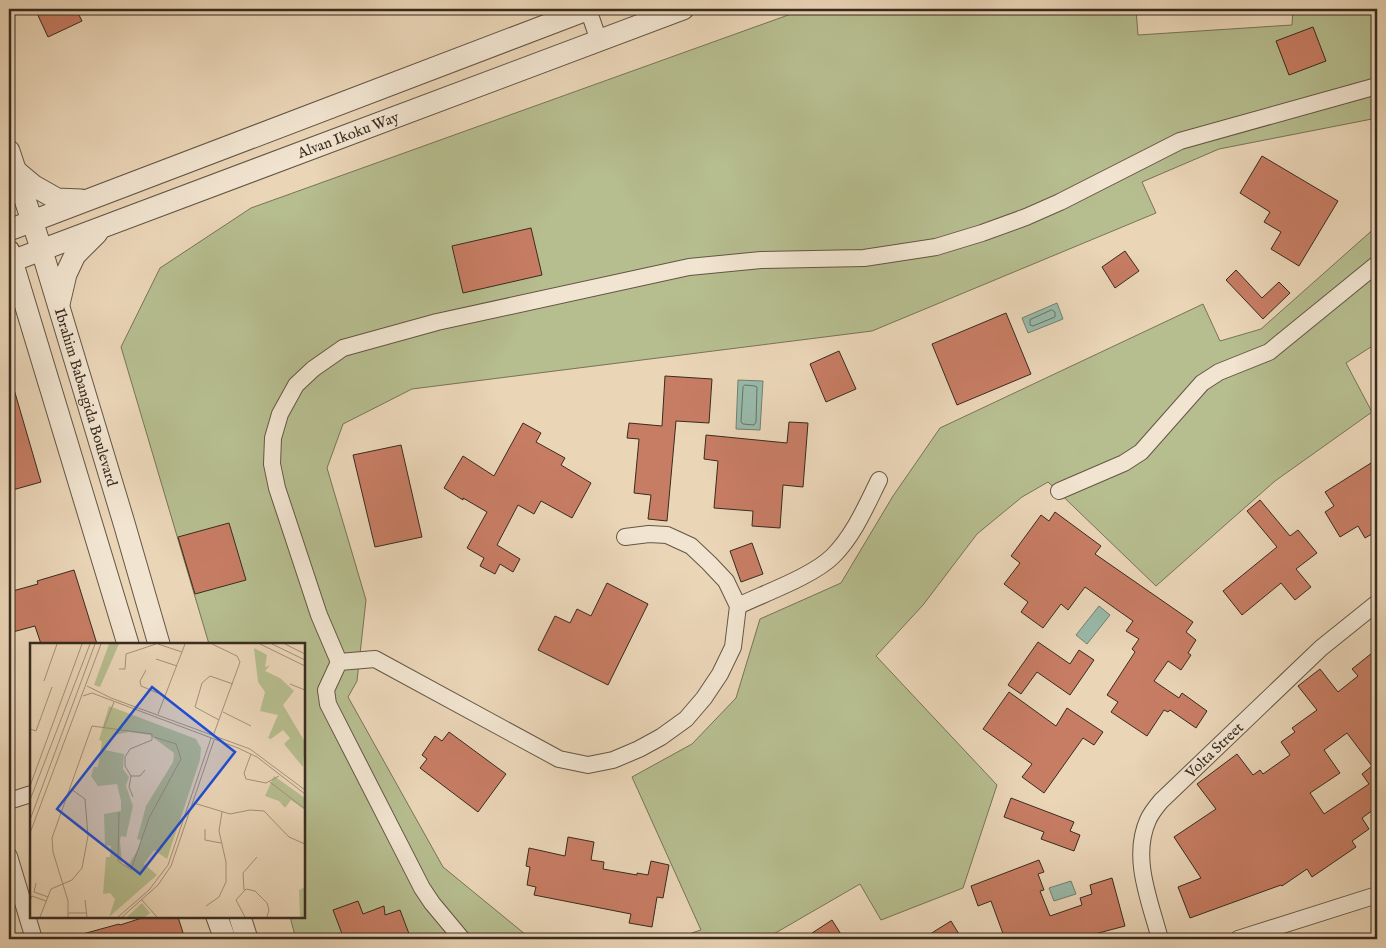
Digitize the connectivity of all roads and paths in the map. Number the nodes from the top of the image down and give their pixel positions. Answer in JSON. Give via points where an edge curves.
{"nodes":[{"id":1,"x":588,"y":9,"type":"edge"},
{"id":2,"x":683,"y":9,"type":"edge"},
{"id":3,"x":599,"y":41,"type":"junction"},
{"id":4,"x":1377,"y":86,"type":"edge"},
{"id":5,"x":9,"y":151,"type":"edge"},
{"id":6,"x":16,"y":171,"type":"junction"},
{"id":7,"x":89,"y":200,"type":"junction"},
{"id":8,"x":32,"y":221,"type":"junction"},
{"id":9,"x":102,"y":228,"type":"junction"},
{"id":10,"x":9,"y":230,"type":"edge"},
{"id":11,"x":42,"y":250,"type":"junction"},
{"id":12,"x":11,"y":256,"type":"edge"},
{"id":13,"x":1377,"y":264,"type":"edge"},
{"id":14,"x":59,"y":306,"type":"junction"},
{"id":15,"x":879,"y":480,"type":"dead end"},
{"id":16,"x":1059,"y":491,"type":"dead end"},
{"id":17,"x":625,"y":537,"type":"dead end"},
{"id":18,"x":1377,"y":603,"type":"edge"},
{"id":19,"x":738,"y":606,"type":"junction"},
{"id":20,"x":128,"y":643,"type":"edge"},
{"id":21,"x":159,"y":643,"type":"edge"},
{"id":22,"x":339,"y":662,"type":"junction"},
{"id":23,"x":30,"y":794,"type":"edge"},
{"id":24,"x":9,"y":801,"type":"edge"},
{"id":25,"x":9,"y":856,"type":"edge"},
{"id":26,"x":1377,"y":895,"type":"edge"},
{"id":27,"x":217,"y":918,"type":"edge"},
{"id":28,"x":240,"y":918,"type":"edge"},
{"id":29,"x":34,"y":939,"type":"edge"},
{"id":30,"x":224,"y":939,"type":"edge"},
{"id":31,"x":247,"y":939,"type":"edge"},
{"id":32,"x":462,"y":939,"type":"edge"},
{"id":33,"x":1160,"y":939,"type":"edge"},
{"id":34,"x":1238,"y":939,"type":"edge"}],
"edges":[{"from":1,"to":3,"type":"street"},
{"from":1,"to":7,"type":"street"},
{"from":2,"to":3,"type":"street","name":"Alvan Ikoku Way"},
{"from":3,"to":9,"type":"street","name":"Alvan Ikoku Way"},
{"from":4,"to":22,"type":"street","via":[[1180,141],[1026,217],[936,247],[864,258],[761,260],[689,267],[437,322],[343,348],[296,385],[280,414],[273,438],[272,464],[316,606]]},
{"from":5,"to":6,"type":"street","name":"Ibrahim Babangida Boulevard"},
{"from":6,"to":7,"type":"street","via":[[57,199]]},
{"from":6,"to":8,"type":"street","name":"Ibrahim Babangida Boulevard"},
{"from":7,"to":8,"type":"street"},
{"from":8,"to":10,"type":"street"},
{"from":8,"to":11,"type":"street","name":"Ibrahim Babangida Boulevard"},
{"from":9,"to":11,"type":"street","name":"Alvan Ikoku Way"},
{"from":9,"to":14,"type":"street","via":[[76,255],[66,274]]},
{"from":11,"to":12,"type":"street","name":"Alvan Ikoku Way"},
{"from":11,"to":14,"type":"street","name":"Ibrahim Babangida Boulevard"},
{"from":12,"to":20,"type":"street","name":"Ibrahim Babangida Boulevard"},
{"from":13,"to":16,"type":"street","via":[[1269,352],[1219,372],[1202,383],[1141,452],[1124,463]]},
{"from":14,"to":21,"type":"street","name":"Ibrahim Babangida Boulevard"},
{"from":15,"to":19,"type":"street","via":[[852,532],[833,556],[805,575]]},
{"from":17,"to":19,"type":"street","via":[[666,535],[691,546],[726,581]]},
{"from":18,"to":33,"type":"street","name":"Volta Street","via":[[1321,648],[1160,800],[1148,819],[1140,862]]},
{"from":19,"to":22,"type":"street","via":[[733,647],[720,674],[686,719],[639,749],[613,760],[588,765],[559,759],[375,659]]},
{"from":22,"to":32,"type":"street","via":[[326,690],[328,704],[422,888]]},
{"from":23,"to":24,"type":"street"},
{"from":25,"to":29,"type":"street"},
{"from":26,"to":34,"type":"street"},
{"from":27,"to":30,"type":"street"},
{"from":28,"to":31,"type":"street"}]}
